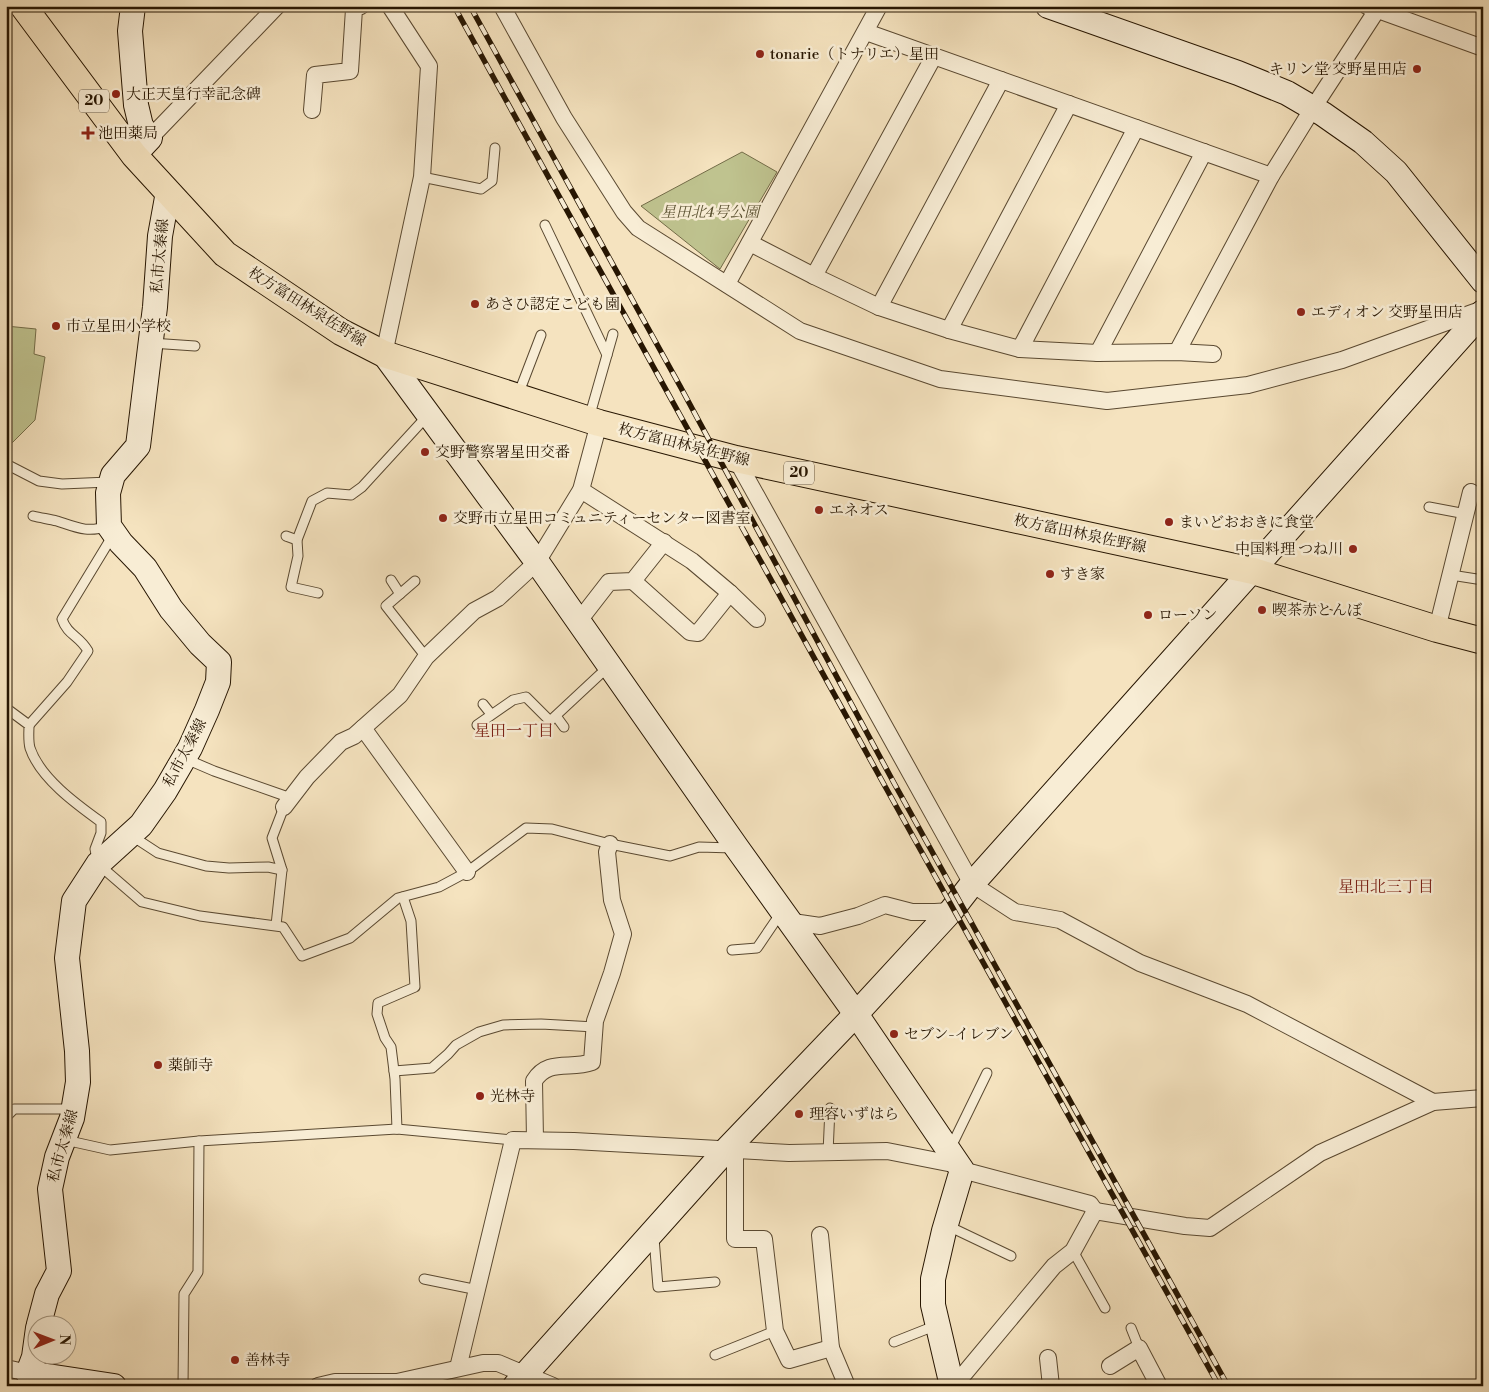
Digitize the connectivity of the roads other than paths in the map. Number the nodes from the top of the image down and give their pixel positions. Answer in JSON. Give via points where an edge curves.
{"nodes":[{"id":1,"x":23,"y":6,"type":"edge"},
{"id":2,"x":133,"y":6,"type":"edge"},
{"id":3,"x":277,"y":6,"type":"edge"},
{"id":4,"x":362,"y":6,"type":"edge"},
{"id":5,"x":390,"y":6,"type":"edge"},
{"id":6,"x":502,"y":6,"type":"edge"},
{"id":7,"x":880,"y":6,"type":"edge"},
{"id":8,"x":1048,"y":6,"type":"edge"},
{"id":9,"x":1374,"y":7,"type":"edge"},
{"id":10,"x":866,"y":32,"type":"junction"},
{"id":11,"x":1483,"y":48,"type":"edge"},
{"id":12,"x":934,"y":56,"type":"junction"},
{"id":13,"x":1001,"y":80,"type":"junction"},
{"id":14,"x":1069,"y":104,"type":"junction"},
{"id":15,"x":1313,"y":108,"type":"junction"},
{"id":16,"x":312,"y":110,"type":"dead end"},
{"id":17,"x":1136,"y":128,"type":"junction"},
{"id":18,"x":142,"y":146,"type":"junction"},
{"id":19,"x":495,"y":148,"type":"dead end"},
{"id":20,"x":1204,"y":152,"type":"junction"},
{"id":21,"x":1271,"y":176,"type":"junction"},
{"id":22,"x":422,"y":178,"type":"junction"},
{"id":23,"x":168,"y":192,"type":"junction"},
{"id":24,"x":545,"y":225,"type":"dead end"},
{"id":25,"x":750,"y":243,"type":"junction"},
{"id":26,"x":814,"y":276,"type":"junction"},
{"id":27,"x":1483,"y":281,"type":"edge"},
{"id":28,"x":727,"y":284,"type":"junction"},
{"id":29,"x":879,"y":307,"type":"junction"},
{"id":30,"x":1483,"y":310,"type":"edge"},
{"id":31,"x":949,"y":330,"type":"junction"},
{"id":32,"x":612,"y":334,"type":"dead end"},
{"id":33,"x":541,"y":335,"type":"dead end"},
{"id":34,"x":151,"y":343,"type":"junction"},
{"id":35,"x":195,"y":346,"type":"dead end"},
{"id":36,"x":1020,"y":349,"type":"junction"},
{"id":37,"x":1178,"y":352,"type":"junction"},
{"id":38,"x":1098,"y":353,"type":"junction"},
{"id":39,"x":384,"y":354,"type":"junction"},
{"id":40,"x":1213,"y":354,"type":"dead end"},
{"id":41,"x":607,"y":355,"type":"junction"},
{"id":42,"x":517,"y":397,"type":"junction"},
{"id":43,"x":428,"y":415,"type":"junction"},
{"id":44,"x":594,"y":422,"type":"junction"},
{"id":45,"x":736,"y":459,"type":"junction"},
{"id":46,"x":6,"y":464,"type":"edge"},
{"id":47,"x":111,"y":482,"type":"junction"},
{"id":48,"x":582,"y":490,"type":"junction"},
{"id":49,"x":1471,"y":492,"type":"dead end"},
{"id":50,"x":1429,"y":507,"type":"dead end"},
{"id":51,"x":1466,"y":514,"type":"junction"},
{"id":52,"x":33,"y":516,"type":"dead end"},
{"id":53,"x":112,"y":529,"type":"junction"},
{"id":54,"x":286,"y":536,"type":"dead end"},
{"id":55,"x":297,"y":540,"type":"junction"},
{"id":56,"x":664,"y":542,"type":"junction"},
{"id":57,"x":537,"y":562,"type":"junction"},
{"id":58,"x":1253,"y":571,"type":"junction"},
{"id":59,"x":1451,"y":575,"type":"junction"},
{"id":60,"x":391,"y":580,"type":"dead end"},
{"id":61,"x":1483,"y":580,"type":"edge"},
{"id":62,"x":415,"y":581,"type":"dead end"},
{"id":63,"x":633,"y":581,"type":"junction"},
{"id":64,"x":730,"y":593,"type":"junction"},
{"id":65,"x":318,"y":594,"type":"dead end"},
{"id":66,"x":400,"y":594,"type":"junction"},
{"id":67,"x":757,"y":619,"type":"dead end"},
{"id":68,"x":578,"y":622,"type":"junction"},
{"id":69,"x":1437,"y":629,"type":"junction"},
{"id":70,"x":1483,"y":641,"type":"edge"},
{"id":71,"x":426,"y":657,"type":"junction"},
{"id":72,"x":609,"y":666,"type":"junction"},
{"id":73,"x":483,"y":704,"type":"dead end"},
{"id":74,"x":6,"y":708,"type":"edge"},
{"id":75,"x":491,"y":714,"type":"junction"},
{"id":76,"x":556,"y":716,"type":"junction"},
{"id":77,"x":477,"y":724,"type":"dead end"},
{"id":78,"x":29,"y":725,"type":"junction"},
{"id":79,"x":564,"y":727,"type":"dead end"},
{"id":80,"x":363,"y":728,"type":"junction"},
{"id":81,"x":184,"y":758,"type":"junction"},
{"id":82,"x":288,"y":803,"type":"junction"},
{"id":83,"x":130,"y":836,"type":"junction"},
{"id":84,"x":610,"y":844,"type":"junction"},
{"id":85,"x":732,"y":848,"type":"junction"},
{"id":86,"x":98,"y":864,"type":"junction"},
{"id":87,"x":282,"y":870,"type":"junction"},
{"id":88,"x":467,"y":872,"type":"junction"},
{"id":89,"x":972,"y":884,"type":"junction"},
{"id":90,"x":403,"y":897,"type":"junction"},
{"id":91,"x":951,"y":911,"type":"junction"},
{"id":92,"x":783,"y":921,"type":"junction"},
{"id":93,"x":276,"y":925,"type":"junction"},
{"id":94,"x":732,"y":950,"type":"dead end"},
{"id":95,"x":856,"y":1014,"type":"junction"},
{"id":96,"x":594,"y":1027,"type":"junction"},
{"id":97,"x":394,"y":1071,"type":"junction"},
{"id":98,"x":987,"y":1073,"type":"dead end"},
{"id":99,"x":1483,"y":1098,"type":"edge"},
{"id":100,"x":1433,"y":1102,"type":"junction"},
{"id":101,"x":830,"y":1108,"type":"dead end"},
{"id":102,"x":74,"y":1109,"type":"junction"},
{"id":103,"x":6,"y":1117,"type":"edge"},
{"id":104,"x":397,"y":1129,"type":"junction"},
{"id":105,"x":64,"y":1140,"type":"junction"},
{"id":106,"x":513,"y":1140,"type":"junction"},
{"id":107,"x":535,"y":1140,"type":"junction"},
{"id":108,"x":199,"y":1141,"type":"junction"},
{"id":109,"x":731,"y":1150,"type":"junction"},
{"id":110,"x":828,"y":1152,"type":"junction"},
{"id":111,"x":956,"y":1162,"type":"junction"},
{"id":112,"x":1095,"y":1211,"type":"junction"},
{"id":113,"x":946,"y":1224,"type":"junction"},
{"id":114,"x":653,"y":1232,"type":"junction"},
{"id":115,"x":820,"y":1236,"type":"dead end"},
{"id":116,"x":1073,"y":1251,"type":"junction"},
{"id":117,"x":1011,"y":1256,"type":"dead end"},
{"id":118,"x":424,"y":1279,"type":"dead end"},
{"id":119,"x":715,"y":1282,"type":"dead end"},
{"id":120,"x":478,"y":1290,"type":"junction"},
{"id":121,"x":1104,"y":1308,"type":"dead end"},
{"id":122,"x":41,"y":1314,"type":"edge"},
{"id":123,"x":937,"y":1324,"type":"junction"},
{"id":124,"x":1130,"y":1328,"type":"dead end"},
{"id":125,"x":775,"y":1331,"type":"junction"},
{"id":126,"x":894,"y":1342,"type":"dead end"},
{"id":127,"x":831,"y":1348,"type":"junction"},
{"id":128,"x":1139,"y":1348,"type":"junction"},
{"id":129,"x":715,"y":1355,"type":"dead end"},
{"id":130,"x":1048,"y":1358,"type":"dead end"},
{"id":131,"x":28,"y":1362,"type":"edge"},
{"id":132,"x":1110,"y":1366,"type":"dead end"},
{"id":133,"x":458,"y":1368,"type":"junction"},
{"id":134,"x":17,"y":1370,"type":"edge"},
{"id":135,"x":520,"y":1380,"type":"edge"},
{"id":136,"x":70,"y":1382,"type":"edge"},
{"id":137,"x":114,"y":1386,"type":"edge"},
{"id":138,"x":183,"y":1386,"type":"edge"},
{"id":139,"x":318,"y":1386,"type":"edge"},
{"id":140,"x":553,"y":1386,"type":"edge"},
{"id":141,"x":848,"y":1386,"type":"edge"},
{"id":142,"x":953,"y":1386,"type":"edge"},
{"id":143,"x":1051,"y":1386,"type":"edge"},
{"id":144,"x":1159,"y":1386,"type":"edge"}],
"edges":[{"from":1,"to":18,"type":"main road","name":"枚方富田林泉佐野線","number":"20"},
{"from":2,"to":18,"type":"street","via":[[130,31]]},
{"from":3,"to":18,"type":"street"},
{"from":4,"to":16,"type":"street","via":[[354,9],[350,71],[315,75]]},
{"from":5,"to":22,"type":"street","via":[[429,66]]},
{"from":6,"to":28,"type":"street","via":[[564,118],[624,212],[638,228]]},
{"from":7,"to":10,"type":"street"},
{"from":8,"to":15,"type":"street","via":[[1238,73],[1287,93]]},
{"from":9,"to":11,"type":"street"},
{"from":9,"to":15,"type":"street"},
{"from":10,"to":12,"type":"street"},
{"from":10,"to":25,"type":"street"},
{"from":12,"to":13,"type":"street"},
{"from":12,"to":26,"type":"street"},
{"from":13,"to":14,"type":"street"},
{"from":13,"to":29,"type":"street"},
{"from":14,"to":17,"type":"street"},
{"from":14,"to":31,"type":"street"},
{"from":15,"to":21,"type":"street"},
{"from":15,"to":27,"type":"street","via":[[1363,142],[1396,172]]},
{"from":17,"to":20,"type":"street"},
{"from":17,"to":36,"type":"street"},
{"from":18,"to":23,"type":"main road","name":"枚方富田林泉佐野線","number":"20"},
{"from":19,"to":22,"type":"lane","via":[[492,181],[481,189]]},
{"from":20,"to":21,"type":"street"},
{"from":20,"to":38,"type":"street"},
{"from":21,"to":37,"type":"street"},
{"from":22,"to":39,"type":"street"},
{"from":23,"to":34,"type":"street","name":"私市太秦線","via":[[160,236]]},
{"from":23,"to":39,"type":"main road","name":"枚方富田林泉佐野線","number":"20","via":[[225,254],[341,332]]},
{"from":24,"to":41,"type":"lane"},
{"from":25,"to":26,"type":"street"},
{"from":25,"to":28,"type":"street"},
{"from":26,"to":29,"type":"street"},
{"from":28,"to":30,"type":"street","via":[[800,331],[940,379],[1107,401],[1248,385],[1342,360]]},
{"from":29,"to":31,"type":"street"},
{"from":30,"to":58,"type":"street"},
{"from":31,"to":36,"type":"street"},
{"from":32,"to":41,"type":"lane"},
{"from":33,"to":42,"type":"lane"},
{"from":34,"to":35,"type":"lane"},
{"from":34,"to":47,"type":"street","name":"私市太秦線","via":[[138,446],[113,475]]},
{"from":36,"to":38,"type":"street"},
{"from":37,"to":38,"type":"street"},
{"from":37,"to":40,"type":"street"},
{"from":39,"to":42,"type":"main road","name":"枚方富田林泉佐野線","number":"20"},
{"from":39,"to":43,"type":"street"},
{"from":41,"to":44,"type":"lane"},
{"from":42,"to":44,"type":"main road","name":"枚方富田林泉佐野線","number":"20"},
{"from":43,"to":55,"type":"lane","via":[[362,488],[351,495],[327,493],[312,501]]},
{"from":43,"to":57,"type":"street"},
{"from":44,"to":45,"type":"main road","name":"枚方富田林泉佐野線","number":"20"},
{"from":44,"to":48,"type":"street"},
{"from":45,"to":58,"type":"main road","name":"枚方富田林泉佐野線","number":"20"},
{"from":45,"to":89,"type":"street"},
{"from":46,"to":47,"type":"lane","via":[[39,480],[62,484]]},
{"from":47,"to":53,"type":"street","name":"私市太秦線","via":[[108,492]]},
{"from":48,"to":56,"type":"street"},
{"from":48,"to":57,"type":"street"},
{"from":49,"to":51,"type":"street"},
{"from":50,"to":51,"type":"lane"},
{"from":51,"to":59,"type":"street"},
{"from":52,"to":53,"type":"lane","via":[[82,530]]},
{"from":53,"to":78,"type":"lane","via":[[62,619],[66,629],[83,641],[88,651],[67,682]]},
{"from":53,"to":81,"type":"street","name":"私市太秦線","via":[[145,568],[177,616],[219,662],[218,682]]},
{"from":54,"to":55,"type":"lane"},
{"from":55,"to":65,"type":"lane","via":[[298,556],[290,588]]},
{"from":56,"to":63,"type":"street"},
{"from":56,"to":64,"type":"street"},
{"from":57,"to":68,"type":"street"},
{"from":57,"to":71,"type":"street","via":[[498,598],[474,611]]},
{"from":58,"to":69,"type":"main road","name":"枚方富田林泉佐野線","number":"20"},
{"from":58,"to":89,"type":"street"},
{"from":59,"to":61,"type":"lane"},
{"from":59,"to":69,"type":"street"},
{"from":60,"to":66,"type":"lane"},
{"from":62,"to":66,"type":"lane"},
{"from":63,"to":64,"type":"street","via":[[690,632],[698,633]]},
{"from":63,"to":68,"type":"street","via":[[609,582]]},
{"from":64,"to":67,"type":"street"},
{"from":66,"to":71,"type":"lane","via":[[386,606]]},
{"from":68,"to":72,"type":"street"},
{"from":69,"to":70,"type":"main road","name":"枚方富田林泉佐野線","number":"20"},
{"from":71,"to":80,"type":"street","via":[[400,694]]},
{"from":72,"to":76,"type":"lane"},
{"from":72,"to":85,"type":"street"},
{"from":73,"to":75,"type":"lane"},
{"from":74,"to":78,"type":"lane"},
{"from":75,"to":76,"type":"lane","via":[[513,700],[526,697],[550,721]]},
{"from":75,"to":77,"type":"lane"},
{"from":76,"to":79,"type":"lane"},
{"from":78,"to":86,"type":"lane","via":[[29,747],[44,774],[101,822],[102,833],[95,850]]},
{"from":80,"to":82,"type":"street","via":[[334,749]]},
{"from":80,"to":88,"type":"street"},
{"from":81,"to":82,"type":"lane"},
{"from":81,"to":83,"type":"street","name":"私市太秦線","via":[[165,791]]},
{"from":82,"to":87,"type":"lane","via":[[272,838]]},
{"from":83,"to":86,"type":"street","name":"私市太秦線"},
{"from":83,"to":87,"type":"lane","via":[[158,853],[206,866]]},
{"from":84,"to":85,"type":"lane","via":[[670,856],[699,847]]},
{"from":84,"to":88,"type":"lane","via":[[552,829],[526,828]]},
{"from":84,"to":96,"type":"street","via":[[607,852],[612,900],[623,934]]},
{"from":85,"to":92,"type":"street"},
{"from":86,"to":93,"type":"lane","via":[[142,902],[200,916]]},
{"from":86,"to":102,"type":"street","name":"私市太秦線","via":[[74,901],[67,958],[77,1051],[78,1082]]},
{"from":87,"to":93,"type":"lane"},
{"from":88,"to":90,"type":"lane","via":[[439,887]]},
{"from":89,"to":91,"type":"street"},
{"from":89,"to":100,"type":"street","via":[[1015,912],[1060,920],[1140,963],[1247,1004]]},
{"from":90,"to":93,"type":"lane","via":[[350,938],[302,956],[283,927]]},
{"from":90,"to":97,"type":"lane","via":[[411,921],[415,987],[378,1003],[377,1014],[391,1047]]},
{"from":91,"to":92,"type":"street","via":[[912,912],[885,905],[820,926]]},
{"from":91,"to":95,"type":"street"},
{"from":92,"to":94,"type":"lane","via":[[757,948]]},
{"from":92,"to":95,"type":"street"},
{"from":95,"to":109,"type":"street"},
{"from":95,"to":111,"type":"street"},
{"from":96,"to":97,"type":"lane","via":[[503,1025],[479,1032],[456,1045],[432,1068]]},
{"from":96,"to":107,"type":"street","via":[[592,1062],[549,1067],[534,1081]]},
{"from":97,"to":104,"type":"lane"},
{"from":98,"to":111,"type":"lane"},
{"from":99,"to":100,"type":"street"},
{"from":100,"to":112,"type":"street","via":[[1320,1153],[1210,1228]]},
{"from":101,"to":110,"type":"lane"},
{"from":102,"to":103,"type":"lane","via":[[14,1109]]},
{"from":102,"to":105,"type":"street","name":"私市太秦線"},
{"from":104,"to":106,"type":"lane"},
{"from":104,"to":108,"type":"lane"},
{"from":105,"to":108,"type":"lane","via":[[110,1150]]},
{"from":105,"to":122,"type":"street","name":"私市太秦線","via":[[50,1189],[59,1272]]},
{"from":106,"to":107,"type":"street"},
{"from":106,"to":120,"type":"street"},
{"from":107,"to":109,"type":"street"},
{"from":108,"to":138,"type":"lane","via":[[198,1272],[184,1294]]},
{"from":109,"to":110,"type":"street"},
{"from":109,"to":114,"type":"street"},
{"from":109,"to":125,"type":"street","via":[[736,1239],[764,1239]]},
{"from":110,"to":111,"type":"street","via":[[887,1152]]},
{"from":111,"to":112,"type":"street","via":[[1090,1204]]},
{"from":111,"to":113,"type":"street"},
{"from":112,"to":116,"type":"street"},
{"from":113,"to":117,"type":"lane"},
{"from":113,"to":123,"type":"street","via":[[933,1279]]},
{"from":114,"to":119,"type":"lane","via":[[658,1287]]},
{"from":114,"to":135,"type":"street"},
{"from":115,"to":127,"type":"street"},
{"from":116,"to":121,"type":"lane"},
{"from":116,"to":142,"type":"street","via":[[1054,1266]]},
{"from":118,"to":120,"type":"lane"},
{"from":120,"to":133,"type":"street"},
{"from":123,"to":126,"type":"lane"},
{"from":123,"to":142,"type":"street"},
{"from":124,"to":128,"type":"lane"},
{"from":125,"to":127,"type":"street","via":[[790,1360]]},
{"from":125,"to":129,"type":"lane"},
{"from":127,"to":141,"type":"street"},
{"from":128,"to":132,"type":"street"},
{"from":128,"to":144,"type":"street"},
{"from":130,"to":143,"type":"street"},
{"from":131,"to":134,"type":"street"},
{"from":133,"to":135,"type":"street","via":[[498,1363]]},
{"from":133,"to":139,"type":"street","via":[[397,1382],[335,1382]]},
{"from":134,"to":136,"type":"street"},
{"from":135,"to":140,"type":"street"},
{"from":136,"to":137,"type":"street"}]}
